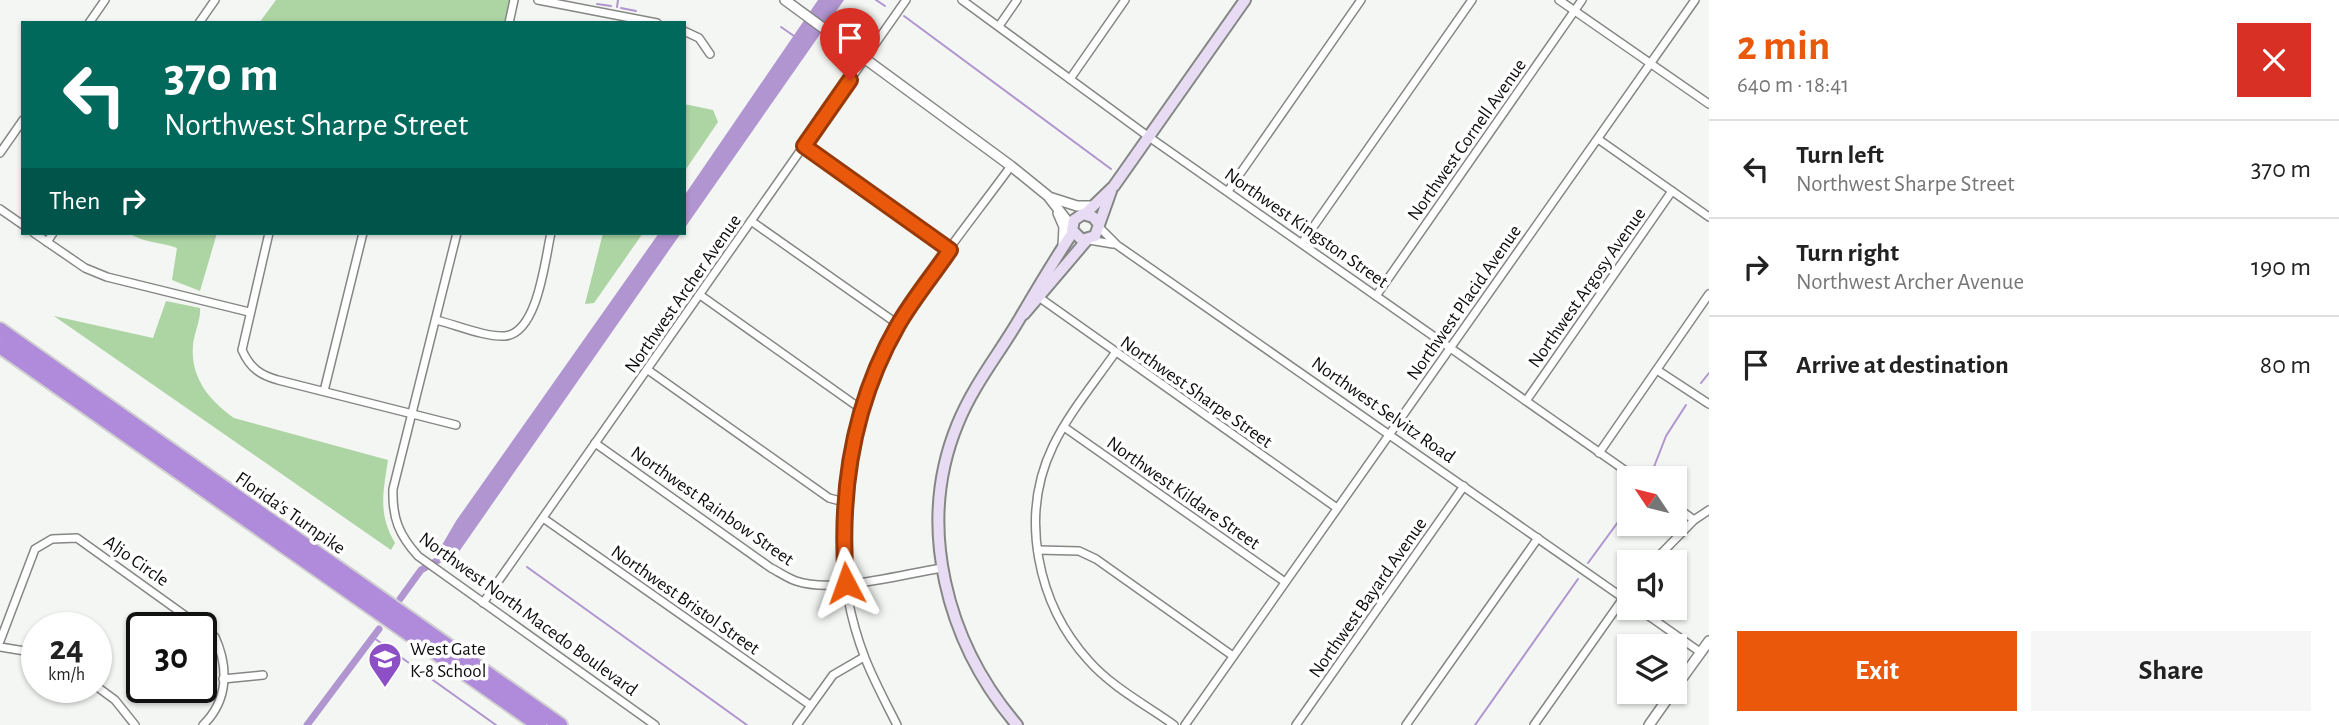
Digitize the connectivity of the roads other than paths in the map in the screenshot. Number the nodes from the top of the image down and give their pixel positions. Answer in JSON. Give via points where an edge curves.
{"nodes":[{"id":1,"x":105,"y":0,"type":"edge"},
{"id":2,"x":215,"y":0,"type":"edge"},
{"id":3,"x":514,"y":0,"type":"edge"},
{"id":4,"x":538,"y":0,"type":"edge"},
{"id":5,"x":785,"y":0,"type":"edge"},
{"id":6,"x":906,"y":0,"type":"edge"},
{"id":7,"x":962,"y":0,"type":"edge"},
{"id":8,"x":1017,"y":0,"type":"edge"},
{"id":9,"x":1125,"y":0,"type":"edge"},
{"id":10,"x":1245,"y":0,"type":"edge"},
{"id":11,"x":1361,"y":0,"type":"edge"},
{"id":12,"x":1472,"y":0,"type":"edge"},
{"id":13,"x":1559,"y":0,"type":"edge"},
{"id":14,"x":1582,"y":0,"type":"edge"},
{"id":15,"x":1695,"y":0,"type":"edge"},
{"id":16,"x":1575,"y":11,"type":"junction"},
{"id":17,"x":607,"y":19,"type":"edge"},
{"id":18,"x":90,"y":21,"type":"edge"},
{"id":19,"x":200,"y":21,"type":"edge"},
{"id":20,"x":509,"y":21,"type":"edge"},
{"id":21,"x":632,"y":21,"type":"edge"},
{"id":22,"x":999,"y":26,"type":"junction"},
{"id":23,"x":686,"y":32,"type":"edge"},
{"id":24,"x":710,"y":54,"type":"dead end"},
{"id":25,"x":865,"y":58,"type":"junction"},
{"id":26,"x":1650,"y":62,"type":"junction"},
{"id":27,"x":1070,"y":79,"type":"junction"},
{"id":28,"x":1709,"y":104,"type":"edge"},
{"id":29,"x":21,"y":123,"type":"edge"},
{"id":30,"x":1149,"y":137,"type":"junction"},
{"id":31,"x":1598,"y":139,"type":"junction"},
{"id":32,"x":804,"y":146,"type":"junction"},
{"id":33,"x":0,"y":153,"type":"edge"},
{"id":34,"x":1011,"y":166,"type":"junction"},
{"id":35,"x":1114,"y":186,"type":"junction"},
{"id":36,"x":1228,"y":191,"type":"junction"},
{"id":37,"x":1672,"y":191,"type":"junction"},
{"id":38,"x":1050,"y":198,"type":"junction"},
{"id":39,"x":0,"y":209,"type":"edge"},
{"id":40,"x":1087,"y":212,"type":"junction"},
{"id":41,"x":1709,"y":217,"type":"edge"},
{"id":42,"x":751,"y":221,"type":"junction"},
{"id":43,"x":21,"y":224,"type":"edge"},
{"id":44,"x":1098,"y":224,"type":"junction"},
{"id":45,"x":1072,"y":230,"type":"junction"},
{"id":46,"x":37,"y":235,"type":"edge"},
{"id":47,"x":52,"y":235,"type":"edge"},
{"id":48,"x":268,"y":235,"type":"edge"},
{"id":49,"x":363,"y":235,"type":"edge"},
{"id":50,"x":457,"y":235,"type":"edge"},
{"id":51,"x":551,"y":235,"type":"edge"},
{"id":52,"x":1087,"y":240,"type":"junction"},
{"id":53,"x":47,"y":242,"type":"junction"},
{"id":54,"x":1301,"y":243,"type":"junction"},
{"id":55,"x":1117,"y":245,"type":"junction"},
{"id":56,"x":1063,"y":247,"type":"junction"},
{"id":57,"x":950,"y":250,"type":"junction"},
{"id":58,"x":1709,"y":294,"type":"edge"},
{"id":59,"x":700,"y":295,"type":"junction"},
{"id":60,"x":1377,"y":296,"type":"junction"},
{"id":61,"x":1040,"y":298,"type":"junction"},
{"id":62,"x":249,"y":312,"type":"junction"},
{"id":63,"x":1022,"y":316,"type":"junction"},
{"id":64,"x":436,"y":320,"type":"junction"},
{"id":65,"x":899,"y":325,"type":"junction"},
{"id":66,"x":0,"y":330,"type":"edge"},
{"id":67,"x":0,"y":346,"type":"edge"},
{"id":68,"x":1450,"y":347,"type":"junction"},
{"id":69,"x":1115,"y":353,"type":"junction"},
{"id":70,"x":648,"y":369,"type":"junction"},
{"id":71,"x":1657,"y":370,"type":"junction"},
{"id":72,"x":324,"y":391,"type":"junction"},
{"id":73,"x":1526,"y":401,"type":"junction"},
{"id":74,"x":1709,"y":404,"type":"edge"},
{"id":75,"x":861,"y":409,"type":"junction"},
{"id":76,"x":412,"y":414,"type":"junction"},
{"id":77,"x":456,"y":425,"type":"dead end"},
{"id":78,"x":1064,"y":427,"type":"junction"},
{"id":79,"x":1390,"y":433,"type":"junction"},
{"id":80,"x":595,"y":443,"type":"junction"},
{"id":81,"x":1599,"y":453,"type":"junction"},
{"id":82,"x":1618,"y":466,"type":"edge"},
{"id":83,"x":1464,"y":486,"type":"junction"},
{"id":84,"x":844,"y":502,"type":"junction"},
{"id":85,"x":1337,"y":508,"type":"junction"},
{"id":86,"x":1709,"y":510,"type":"edge"},
{"id":87,"x":1687,"y":515,"type":"edge"},
{"id":88,"x":544,"y":518,"type":"junction"},
{"id":89,"x":1694,"y":520,"type":"junction"},
{"id":90,"x":1538,"y":538,"type":"junction"},
{"id":91,"x":1038,"y":550,"type":"junction"},
{"id":92,"x":1665,"y":550,"type":"edge"},
{"id":93,"x":942,"y":568,"type":"junction"},
{"id":94,"x":1285,"y":582,"type":"junction"},
{"id":95,"x":846,"y":583,"type":"junction"},
{"id":96,"x":1617,"y":594,"type":"edge"},
{"id":97,"x":483,"y":603,"type":"junction"},
{"id":98,"x":1617,"y":612,"type":"edge"},
{"id":99,"x":1654,"y":620,"type":"edge"},
{"id":100,"x":0,"y":641,"type":"edge"},
{"id":101,"x":1709,"y":641,"type":"edge"},
{"id":102,"x":0,"y":647,"type":"edge"},
{"id":103,"x":21,"y":650,"type":"edge"},
{"id":104,"x":1700,"y":652,"type":"junction"},
{"id":105,"x":1233,"y":656,"type":"junction"},
{"id":106,"x":864,"y":657,"type":"junction"},
{"id":107,"x":1687,"y":671,"type":"edge"},
{"id":108,"x":263,"y":675,"type":"dead end"},
{"id":109,"x":223,"y":679,"type":"junction"},
{"id":110,"x":112,"y":698,"type":"edge"},
{"id":111,"x":1664,"y":704,"type":"edge"},
{"id":112,"x":810,"y":705,"type":"junction"},
{"id":113,"x":135,"y":725,"type":"edge"},
{"id":114,"x":203,"y":725,"type":"edge"},
{"id":115,"x":539,"y":725,"type":"edge"},
{"id":116,"x":560,"y":725,"type":"edge"},
{"id":117,"x":655,"y":725,"type":"edge"},
{"id":118,"x":797,"y":725,"type":"edge"},
{"id":119,"x":897,"y":725,"type":"edge"},
{"id":120,"x":1017,"y":725,"type":"edge"},
{"id":121,"x":1174,"y":725,"type":"edge"},
{"id":122,"x":1185,"y":725,"type":"edge"},
{"id":123,"x":1296,"y":725,"type":"edge"},
{"id":124,"x":1406,"y":725,"type":"edge"},
{"id":125,"x":1534,"y":725,"type":"edge"},
{"id":126,"x":1649,"y":725,"type":"edge"}],
"edges":[{"from":1,"to":18,"type":"street"},
{"from":2,"to":19,"type":"street"},
{"from":3,"to":20,"type":"street"},
{"from":4,"to":17,"type":"street"},
{"from":5,"to":25,"type":"street"},
{"from":6,"to":25,"type":"street","name":"Northwest Archer Avenue"},
{"from":7,"to":22,"type":"street","name":"Northwest Kingston Street"},
{"from":8,"to":22,"type":"street"},
{"from":9,"to":27,"type":"street"},
{"from":10,"to":30,"type":"main road"},
{"from":11,"to":36,"type":"street"},
{"from":12,"to":54,"type":"street"},
{"from":13,"to":16,"type":"street"},
{"from":14,"to":16,"type":"street","name":"Northwest Cornell Avenue"},
{"from":15,"to":26,"type":"street","name":"Northwest Placid Avenue"},
{"from":16,"to":26,"type":"street"},
{"from":16,"to":60,"type":"street","name":"Northwest Cornell Avenue"},
{"from":17,"to":21,"type":"street"},
{"from":22,"to":27,"type":"street","name":"Northwest Kingston Street"},
{"from":23,"to":24,"type":"street","via":[[699,38]]},
{"from":25,"to":32,"type":"street","name":"Northwest Archer Avenue"},
{"from":25,"to":34,"type":"street"},
{"from":26,"to":28,"type":"street"},
{"from":26,"to":31,"type":"street","name":"Northwest Placid Avenue"},
{"from":27,"to":30,"type":"street","name":"Northwest Kingston Street"},
{"from":29,"to":33,"type":"street"},
{"from":30,"to":35,"type":"main road"},
{"from":30,"to":36,"type":"street","name":"Northwest Kingston Street"},
{"from":31,"to":37,"type":"street"},
{"from":31,"to":68,"type":"street","name":"Northwest Placid Avenue"},
{"from":32,"to":42,"type":"street","name":"Northwest Archer Avenue"},
{"from":32,"to":57,"type":"street"},
{"from":34,"to":38,"type":"street"},
{"from":34,"to":57,"type":"street"},
{"from":35,"to":40,"type":"main road"},
{"from":35,"to":44,"type":"main road"},
{"from":36,"to":54,"type":"street","name":"Northwest Kingston Street"},
{"from":37,"to":41,"type":"street"},
{"from":37,"to":73,"type":"street","name":"Northwest Argosy Avenue"},
{"from":38,"to":40,"type":"street"},
{"from":38,"to":45,"type":"street"},
{"from":38,"to":56,"type":"street","via":[[1065,227]]},
{"from":39,"to":43,"type":"street"},
{"from":40,"to":44,"type":"main road"},
{"from":40,"to":45,"type":"main road","via":[[1074,220]]},
{"from":42,"to":59,"type":"street","name":"Northwest Archer Avenue"},
{"from":42,"to":65,"type":"street"},
{"from":44,"to":52,"type":"main road","via":[[1095,236]]},
{"from":44,"to":55,"type":"street","name":"Northwest Selvitz Road"},
{"from":45,"to":52,"type":"main road"},
{"from":45,"to":56,"type":"main road"},
{"from":46,"to":53,"type":"street"},
{"from":47,"to":53,"type":"street"},
{"from":48,"to":62,"type":"street"},
{"from":49,"to":72,"type":"street"},
{"from":50,"to":64,"type":"street","name":"Northwest North Macedo Boulevard"},
{"from":51,"to":64,"type":"street","via":[[532,313],[519,331],[501,336]]},
{"from":52,"to":55,"type":"street","name":"Northwest Selvitz Road"},
{"from":52,"to":61,"type":"main road"},
{"from":53,"to":62,"type":"street","via":[[107,277]]},
{"from":54,"to":60,"type":"street","name":"Northwest Kingston Street"},
{"from":55,"to":79,"type":"street","name":"Northwest Selvitz Road"},
{"from":56,"to":63,"type":"main road"},
{"from":57,"to":65,"type":"street"},
{"from":58,"to":71,"type":"street"},
{"from":59,"to":70,"type":"street","name":"Northwest Archer Avenue"},
{"from":59,"to":75,"type":"street"},
{"from":60,"to":68,"type":"street","name":"Northwest Kingston Street"},
{"from":61,"to":63,"type":"main road"},
{"from":61,"to":69,"type":"street","name":"Northwest Sharpe Street"},
{"from":62,"to":72,"type":"street","via":[[242,350],[248,363],[261,375]]},
{"from":63,"to":93,"type":"main road","via":[[972,392],[953,438],[940,507]]},
{"from":64,"to":76,"type":"street","name":"Northwest North Macedo Boulevard"},
{"from":65,"to":75,"type":"street"},
{"from":66,"to":116,"type":"highway","name":"Florida's Turnpike"},
{"from":67,"to":115,"type":"highway","name":"Florida's Turnpike"},
{"from":68,"to":73,"type":"street","name":"Northwest Kingston Street"},
{"from":68,"to":79,"type":"street","name":"Northwest Placid Avenue"},
{"from":69,"to":78,"type":"street"},
{"from":69,"to":85,"type":"street","name":"Northwest Sharpe Street"},
{"from":70,"to":80,"type":"street","name":"Northwest Archer Avenue"},
{"from":70,"to":84,"type":"street","via":[[829,498]]},
{"from":71,"to":74,"type":"street"},
{"from":71,"to":81,"type":"street"},
{"from":72,"to":76,"type":"street"},
{"from":73,"to":81,"type":"street","name":"Northwest Kingston Street"},
{"from":75,"to":84,"type":"street"},
{"from":76,"to":77,"type":"street"},
{"from":76,"to":97,"type":"street","name":"Northwest North Macedo Boulevard","via":[[393,489],[392,509],[401,538],[418,556]]},
{"from":78,"to":91,"type":"street","via":[[1043,473],[1035,509]]},
{"from":78,"to":94,"type":"street","name":"Northwest Kildare Street"},
{"from":79,"to":83,"type":"street","name":"Northwest Selvitz Road"},
{"from":79,"to":85,"type":"street","name":"Northwest Placid Avenue"},
{"from":80,"to":88,"type":"street","name":"Northwest Archer Avenue"},
{"from":80,"to":95,"type":"street","name":"Northwest Rainbow Street","via":[[771,568],[815,584]]},
{"from":81,"to":82,"type":"street","name":"Northwest Kingston Street"},
{"from":83,"to":90,"type":"street","name":"Northwest Selvitz Road"},
{"from":83,"to":123,"type":"street","name":"Northwest Bayard Avenue"},
{"from":84,"to":95,"type":"street"},
{"from":85,"to":94,"type":"street","name":"Northwest Placid Avenue"},
{"from":86,"to":89,"type":"street"},
{"from":87,"to":89,"type":"street"},
{"from":88,"to":97,"type":"street","name":"Northwest Archer Avenue"},
{"from":88,"to":112,"type":"street","name":"Northwest Bristol Street"},
{"from":89,"to":92,"type":"street"},
{"from":90,"to":96,"type":"street","name":"Northwest Selvitz Road"},
{"from":90,"to":124,"type":"street"},
{"from":91,"to":105,"type":"street","via":[[1079,551],[1096,559]]},
{"from":91,"to":121,"type":"street","via":[[1049,598],[1082,652],[1113,682]]},
{"from":93,"to":95,"type":"street","name":"Northwest Rainbow Street"},
{"from":93,"to":120,"type":"main road","via":[[956,625],[969,655]]},
{"from":94,"to":105,"type":"street","name":"Northwest Placid Avenue"},
{"from":95,"to":106,"type":"street"},
{"from":97,"to":117,"type":"street","name":"Northwest North Macedo Boulevard"},
{"from":98,"to":125,"type":"street"},
{"from":99,"to":104,"type":"street"},
{"from":100,"to":109,"type":"street","name":"Aljo Circle","via":[[35,549],[52,538],[77,538],[206,627],[220,647]]},
{"from":101,"to":104,"type":"street"},
{"from":102,"to":103,"type":"street"},
{"from":104,"to":107,"type":"street"},
{"from":105,"to":122,"type":"street","name":"Northwest Placid Avenue"},
{"from":106,"to":112,"type":"street","via":[[833,675]]},
{"from":106,"to":119,"type":"street"},
{"from":108,"to":109,"type":"street"},
{"from":109,"to":114,"type":"street","name":"Aljo Circle","via":[[223,700]]},
{"from":110,"to":113,"type":"street"},
{"from":111,"to":126,"type":"street"},
{"from":112,"to":118,"type":"street"}]}
